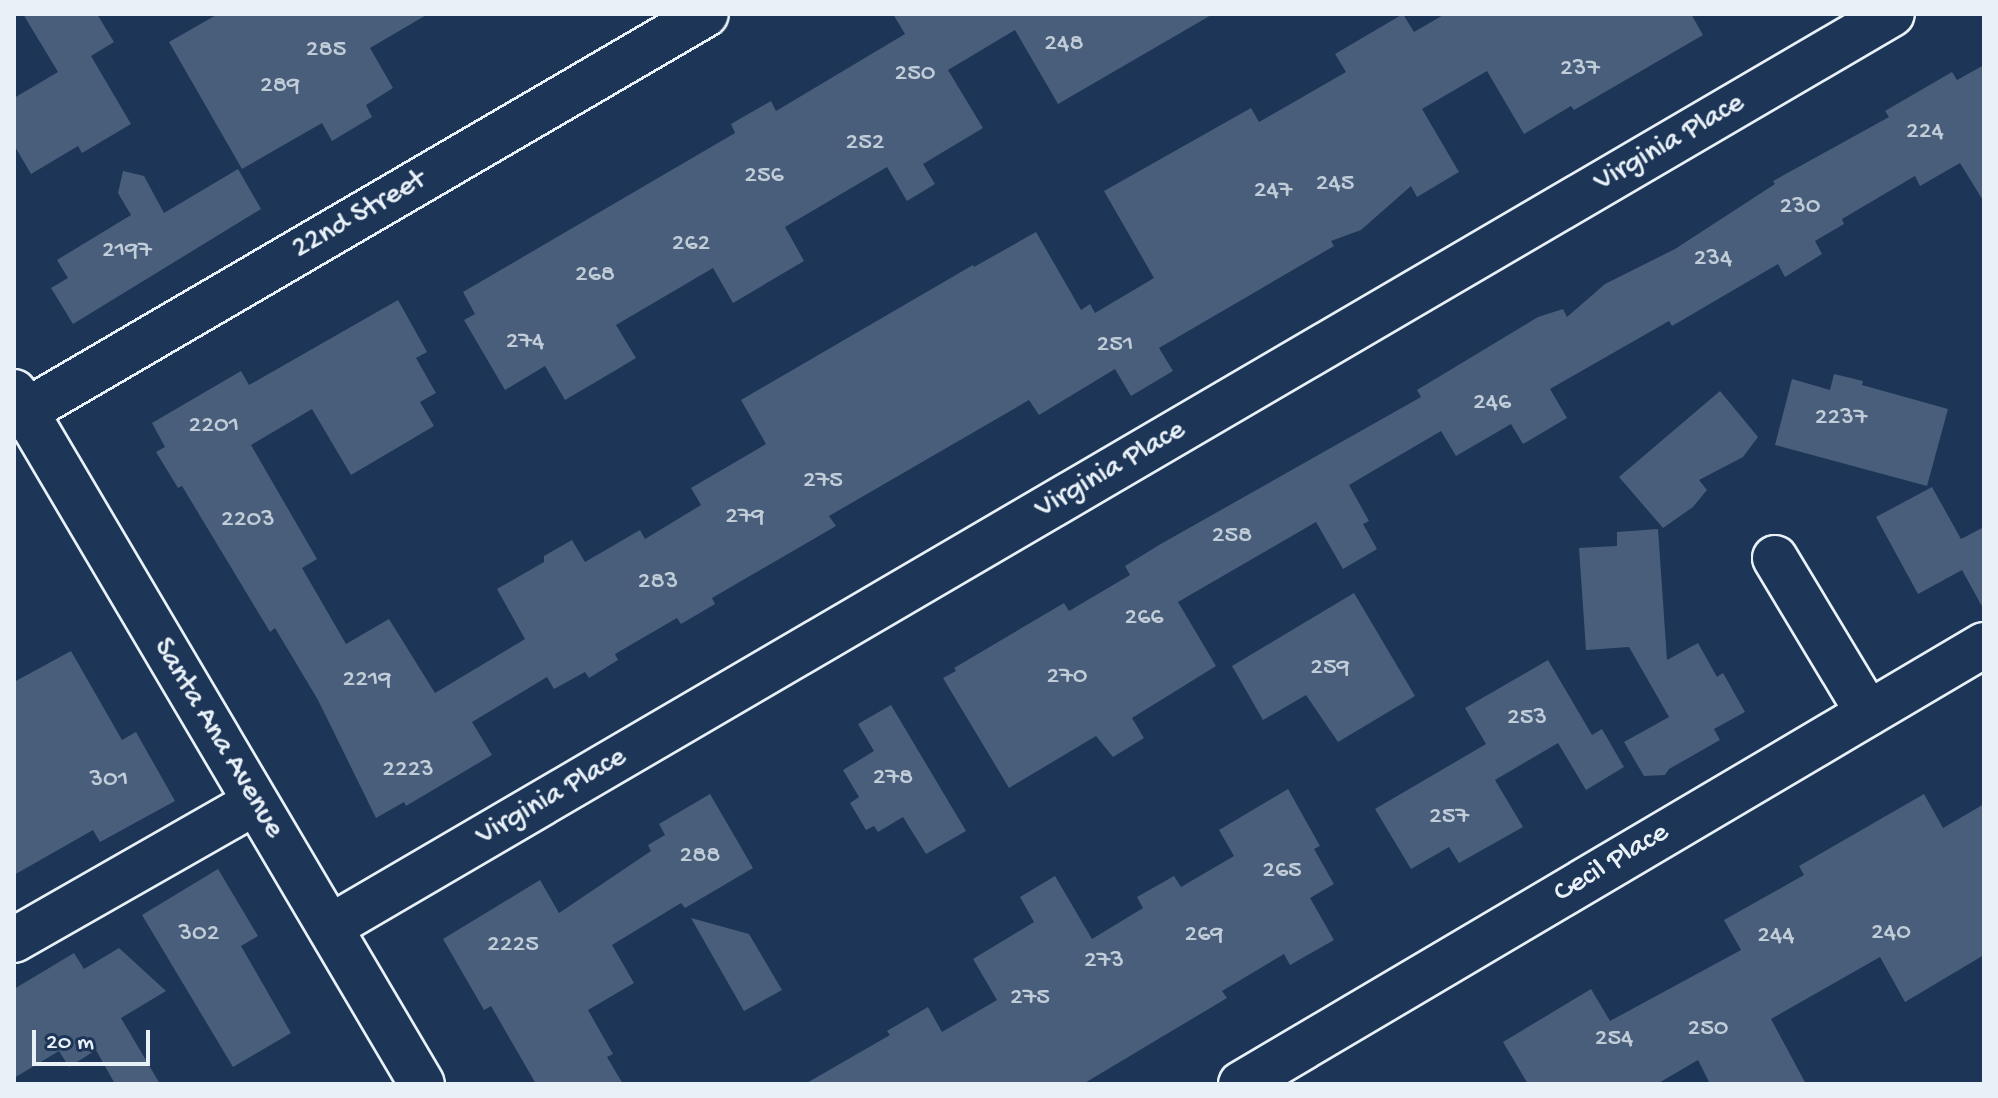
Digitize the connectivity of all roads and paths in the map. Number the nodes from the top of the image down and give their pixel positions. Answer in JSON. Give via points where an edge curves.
{"nodes":[{"id":1,"x":706,"y":14,"type":"edge"},
{"id":2,"x":1892,"y":14,"type":"edge"},
{"id":3,"x":18,"y":407,"type":"edge"},
{"id":4,"x":1775,"y":558,"type":"dead end"},
{"id":5,"x":1984,"y":645,"type":"edge"},
{"id":6,"x":1868,"y":713,"type":"junction"},
{"id":7,"x":254,"y":803,"type":"junction"},
{"id":8,"x":330,"y":927,"type":"junction"},
{"id":9,"x":14,"y":940,"type":"edge"},
{"id":10,"x":422,"y":1084,"type":"edge"},
{"id":11,"x":1241,"y":1084,"type":"edge"}],
"edges":[{"from":1,"to":3,"type":"street","name":"22nd Street"},
{"from":2,"to":8,"type":"street","name":"Virginia Place"},
{"from":3,"to":7,"type":"street","name":"Santa Ana Avenue"},
{"from":4,"to":6,"type":"street"},
{"from":5,"to":6,"type":"street","name":"Cecil Place"},
{"from":6,"to":11,"type":"street","name":"Cecil Place"},
{"from":7,"to":8,"type":"street","name":"Santa Ana Avenue"},
{"from":7,"to":9,"type":"street"},
{"from":8,"to":10,"type":"street","name":"Santa Ana Avenue"}]}
